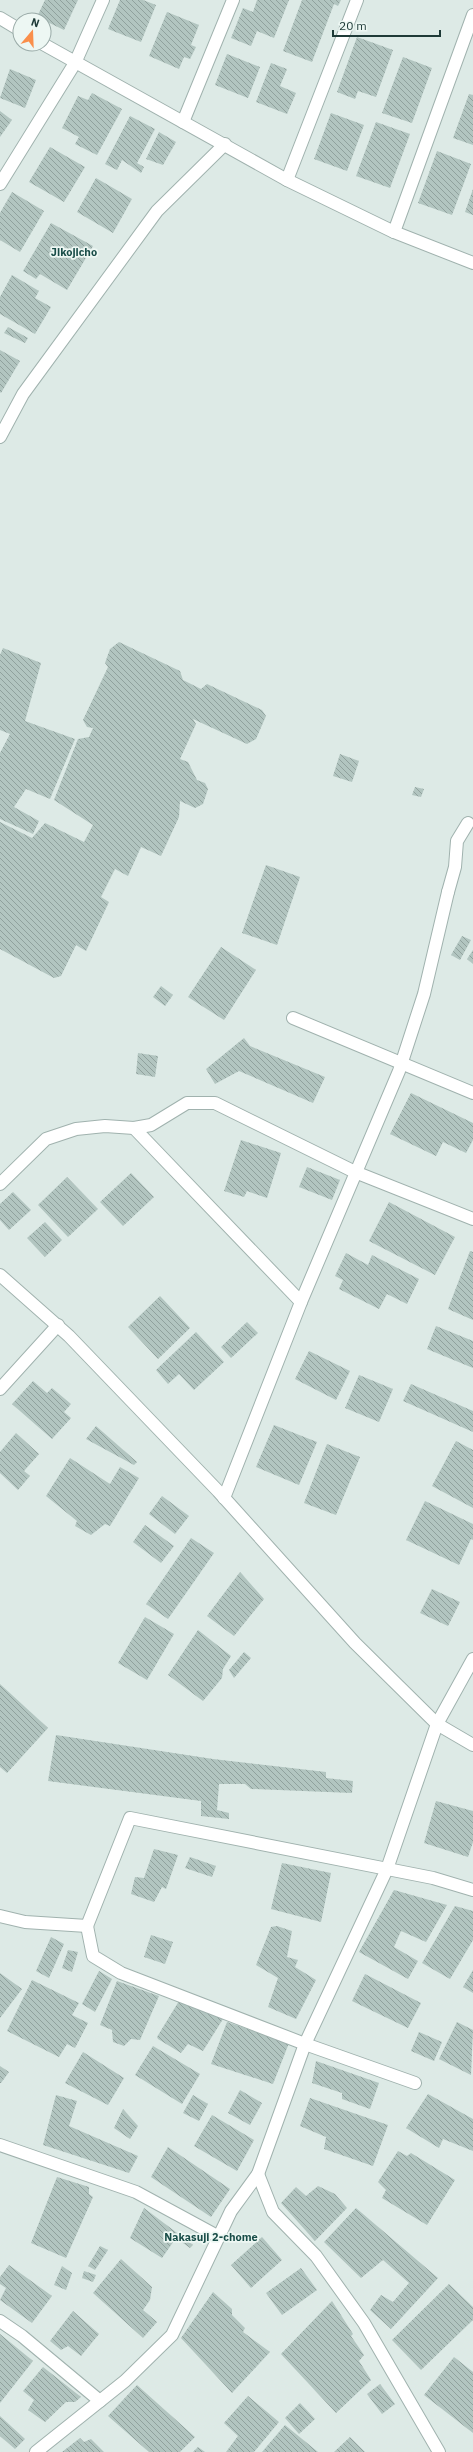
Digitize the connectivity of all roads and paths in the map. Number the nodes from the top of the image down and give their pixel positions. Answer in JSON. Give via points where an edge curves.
{"nodes":[{"id":1,"x":103,"y":0,"type":"edge"},
{"id":2,"x":233,"y":0,"type":"edge"},
{"id":3,"x":357,"y":0,"type":"edge"},
{"id":4,"x":473,"y":15,"type":"edge"},
{"id":5,"x":0,"y":18,"type":"edge"},
{"id":6,"x":12,"y":25,"type":"edge"},
{"id":7,"x":52,"y":49,"type":"edge"},
{"id":8,"x":75,"y":63,"type":"junction"},
{"id":9,"x":183,"y":122,"type":"junction"},
{"id":10,"x":225,"y":144,"type":"junction"},
{"id":11,"x":288,"y":180,"type":"junction"},
{"id":12,"x":0,"y":184,"type":"edge"},
{"id":13,"x":394,"y":232,"type":"junction"},
{"id":14,"x":473,"y":262,"type":"edge"},
{"id":15,"x":0,"y":437,"type":"edge"},
{"id":16,"x":468,"y":823,"type":"dead end"},
{"id":17,"x":293,"y":1018,"type":"dead end"},
{"id":18,"x":402,"y":1064,"type":"junction"},
{"id":19,"x":473,"y":1093,"type":"edge"},
{"id":20,"x":134,"y":1128,"type":"junction"},
{"id":21,"x":355,"y":1172,"type":"junction"},
{"id":22,"x":0,"y":1184,"type":"edge"},
{"id":23,"x":473,"y":1218,"type":"edge"},
{"id":24,"x":0,"y":1275,"type":"edge"},
{"id":25,"x":301,"y":1302,"type":"junction"},
{"id":26,"x":58,"y":1325,"type":"junction"},
{"id":27,"x":0,"y":1389,"type":"edge"},
{"id":28,"x":224,"y":1498,"type":"junction"},
{"id":29,"x":473,"y":1659,"type":"edge"},
{"id":30,"x":437,"y":1724,"type":"junction"},
{"id":31,"x":473,"y":1745,"type":"edge"},
{"id":32,"x":387,"y":1869,"type":"junction"},
{"id":33,"x":473,"y":1890,"type":"edge"},
{"id":34,"x":0,"y":1916,"type":"edge"},
{"id":35,"x":87,"y":1926,"type":"junction"},
{"id":36,"x":305,"y":2044,"type":"junction"},
{"id":37,"x":415,"y":2083,"type":"dead end"},
{"id":38,"x":0,"y":2145,"type":"edge"},
{"id":39,"x":258,"y":2174,"type":"junction"},
{"id":40,"x":219,"y":2237,"type":"junction"},
{"id":41,"x":0,"y":2321,"type":"edge"},
{"id":42,"x":100,"y":2401,"type":"junction"},
{"id":43,"x":36,"y":2452,"type":"edge"},
{"id":44,"x":439,"y":2452,"type":"edge"}],
"edges":[{"from":1,"to":8,"type":"street"},
{"from":2,"to":9,"type":"street"},
{"from":3,"to":11,"type":"street"},
{"from":4,"to":13,"type":"street"},
{"from":5,"to":6,"type":"street"},
{"from":7,"to":8,"type":"street"},
{"from":8,"to":9,"type":"street"},
{"from":8,"to":12,"type":"street"},
{"from":9,"to":10,"type":"street"},
{"from":10,"to":11,"type":"street"},
{"from":10,"to":15,"type":"street","via":[[157,211],[23,394]]},
{"from":11,"to":13,"type":"street"},
{"from":13,"to":14,"type":"street"},
{"from":16,"to":18,"type":"street","via":[[457,841],[455,868],[424,994]]},
{"from":17,"to":18,"type":"street"},
{"from":18,"to":19,"type":"street"},
{"from":18,"to":21,"type":"street"},
{"from":20,"to":21,"type":"street","via":[[151,1125],[187,1103],[215,1103]]},
{"from":20,"to":22,"type":"street","via":[[105,1126],[76,1129],[46,1139]]},
{"from":20,"to":25,"type":"street"},
{"from":21,"to":23,"type":"street"},
{"from":21,"to":25,"type":"street"},
{"from":24,"to":26,"type":"street"},
{"from":25,"to":28,"type":"street"},
{"from":26,"to":27,"type":"street"},
{"from":26,"to":28,"type":"street"},
{"from":28,"to":30,"type":"street","via":[[355,1643]]},
{"from":29,"to":30,"type":"street"},
{"from":30,"to":31,"type":"street"},
{"from":30,"to":32,"type":"street"},
{"from":32,"to":33,"type":"street","via":[[433,1878]]},
{"from":32,"to":35,"type":"street","via":[[130,1818]]},
{"from":32,"to":36,"type":"street"},
{"from":34,"to":35,"type":"street","via":[[25,1922]]},
{"from":35,"to":36,"type":"street","via":[[93,1956],[121,1973]]},
{"from":36,"to":37,"type":"street"},
{"from":36,"to":39,"type":"street"},
{"from":38,"to":40,"type":"street","via":[[136,2192]]},
{"from":39,"to":40,"type":"street","via":[[230,2211]]},
{"from":39,"to":44,"type":"street","via":[[273,2212],[316,2256],[364,2323]]},
{"from":40,"to":42,"type":"street","via":[[172,2336]]},
{"from":41,"to":42,"type":"street","via":[[22,2336]]},
{"from":42,"to":43,"type":"street"}]}
